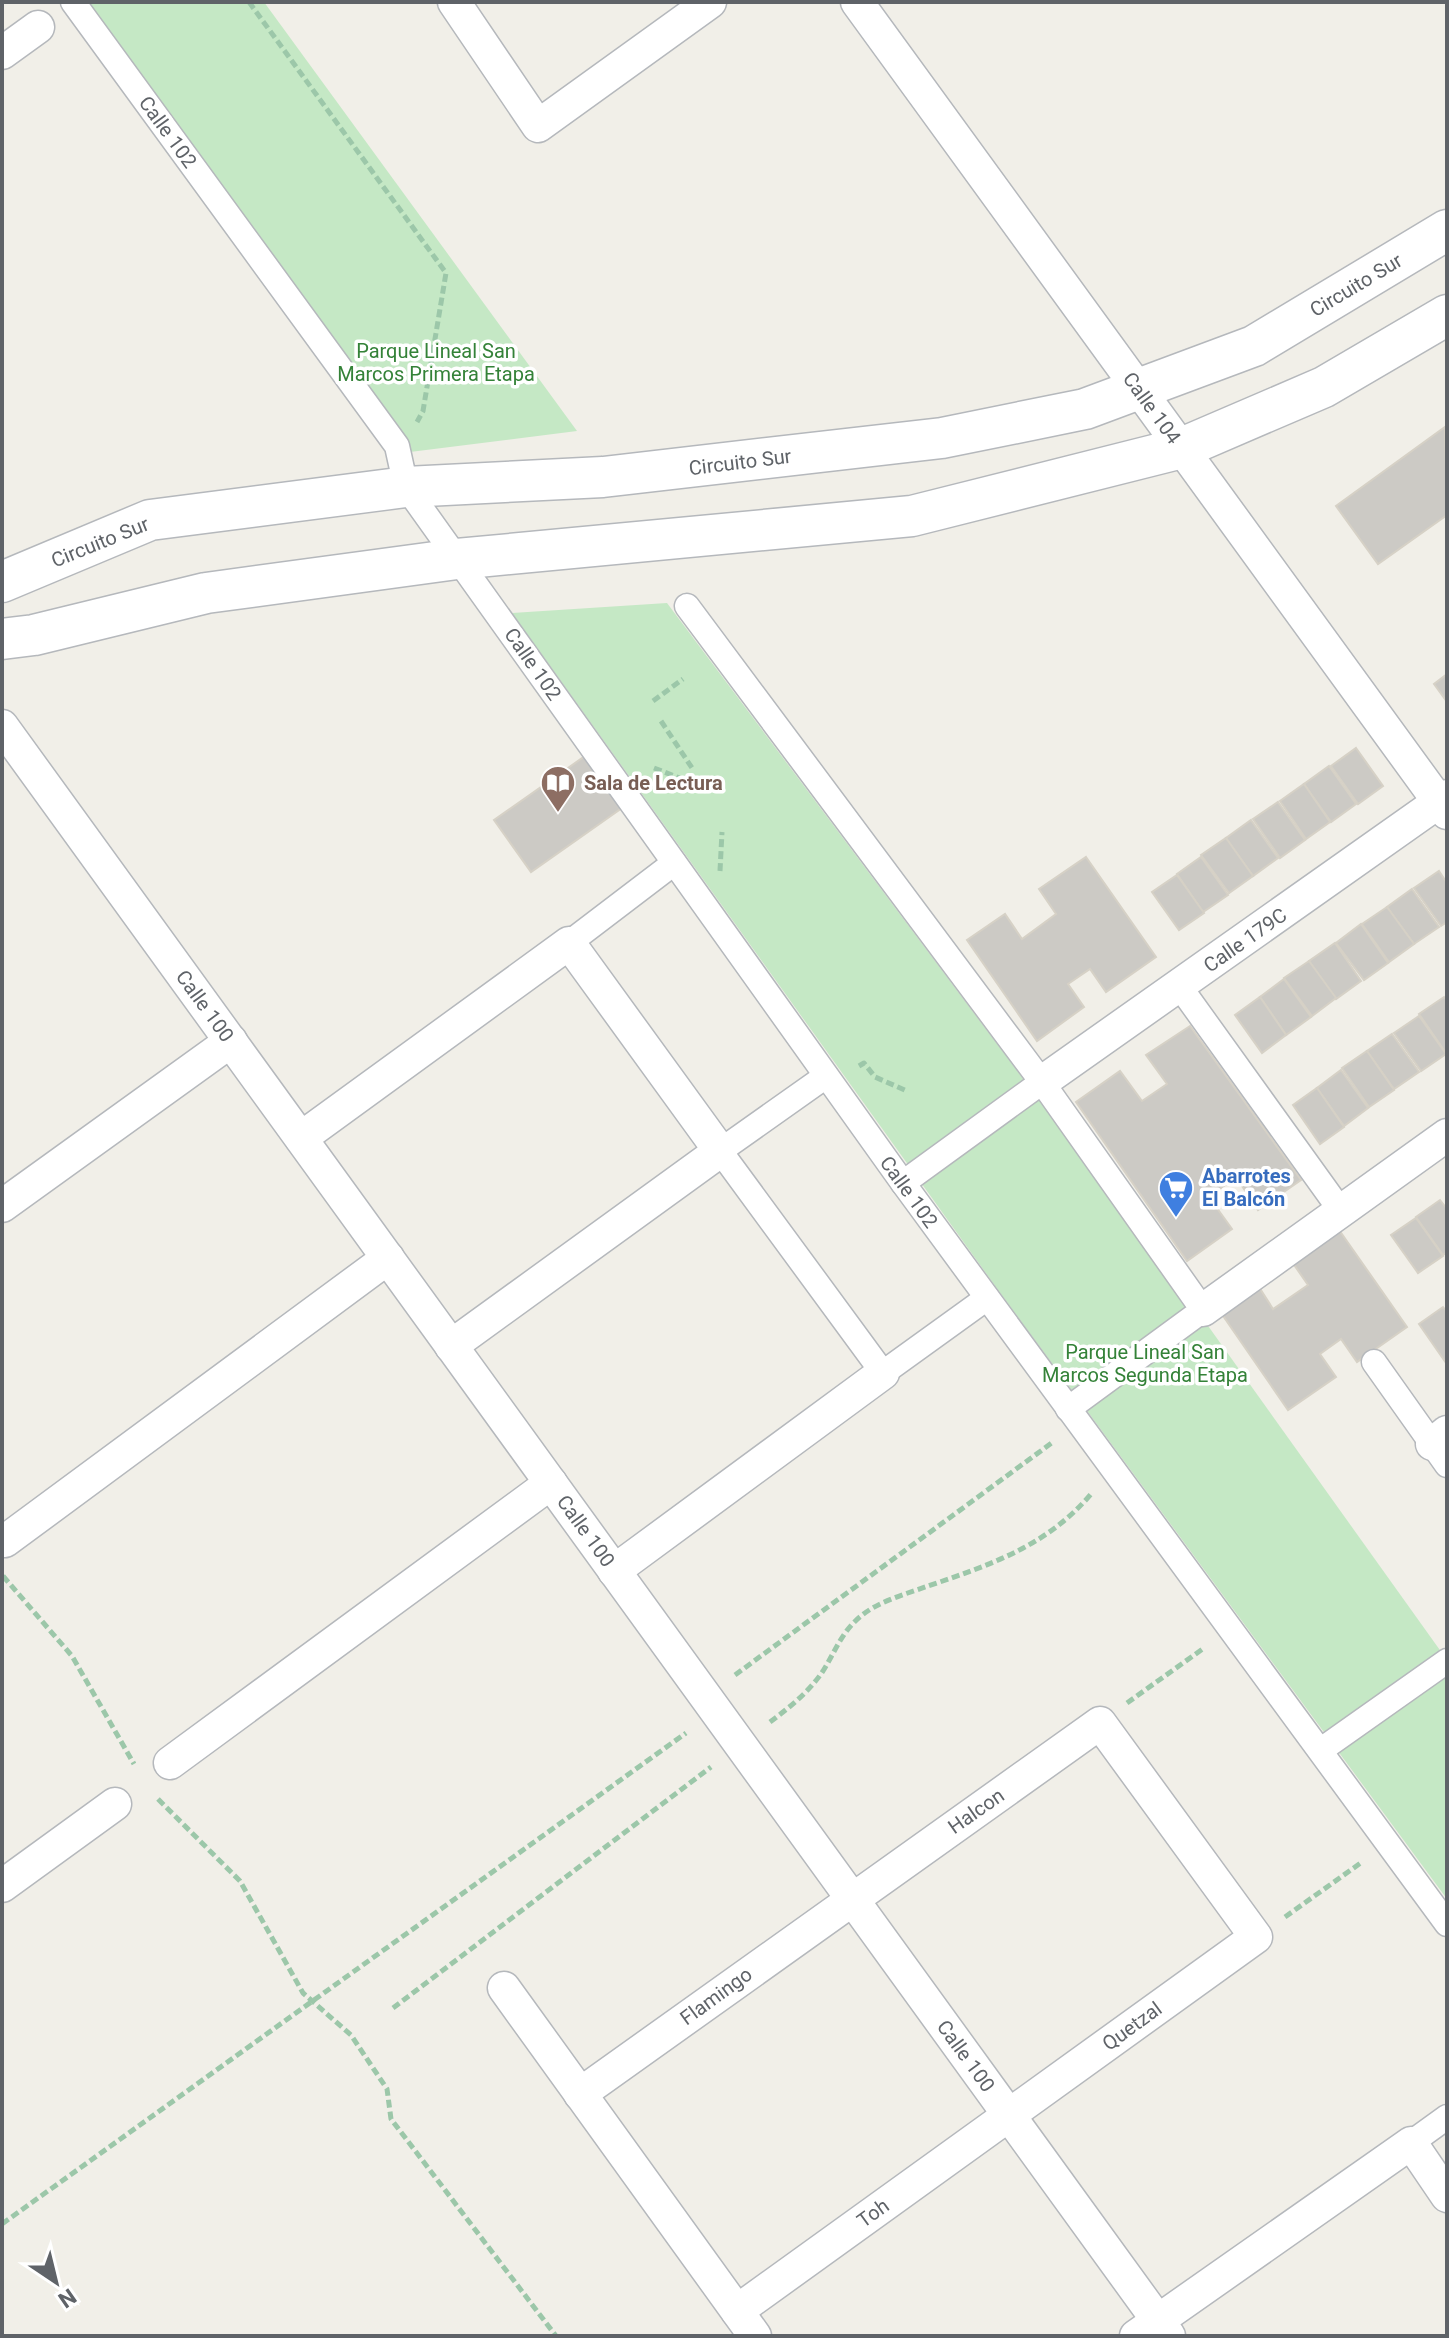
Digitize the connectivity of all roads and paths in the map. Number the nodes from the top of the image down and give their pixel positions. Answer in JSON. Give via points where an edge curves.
{"nodes":[{"id":1,"x":73,"y":2,"type":"edge"},
{"id":2,"x":249,"y":2,"type":"edge"},
{"id":3,"x":454,"y":2,"type":"edge"},
{"id":4,"x":710,"y":2,"type":"edge"},
{"id":5,"x":857,"y":2,"type":"edge"},
{"id":6,"x":38,"y":27,"type":"dead end"},
{"id":7,"x":2,"y":53,"type":"edge"},
{"id":8,"x":1447,"y":230,"type":"edge"},
{"id":9,"x":1447,"y":315,"type":"edge"},
{"id":10,"x":1140,"y":391,"type":"junction"},
{"id":11,"x":410,"y":433,"type":"dead end"},
{"id":12,"x":1182,"y":448,"type":"junction"},
{"id":13,"x":406,"y":487,"type":"junction"},
{"id":14,"x":457,"y":559,"type":"junction"},
{"id":15,"x":2,"y":582,"type":"edge"},
{"id":16,"x":687,"y":606,"type":"dead end"},
{"id":17,"x":2,"y":639,"type":"edge"},
{"id":18,"x":683,"y":679,"type":"dead end"},
{"id":19,"x":653,"y":701,"type":"dead end"},
{"id":20,"x":661,"y":721,"type":"dead end"},
{"id":21,"x":2,"y":726,"type":"edge"},
{"id":22,"x":654,"y":768,"type":"dead end"},
{"id":23,"x":694,"y":771,"type":"dead end"},
{"id":24,"x":682,"y":779,"type":"dead end"},
{"id":25,"x":1444,"y":804,"type":"edge"},
{"id":26,"x":674,"y":863,"type":"junction"},
{"id":27,"x":569,"y":943,"type":"junction"},
{"id":28,"x":1180,"y":987,"type":"junction"},
{"id":29,"x":231,"y":1041,"type":"junction"},
{"id":30,"x":854,"y":1070,"type":"dead end"},
{"id":31,"x":826,"y":1076,"type":"junction"},
{"id":32,"x":1042,"y":1082,"type":"junction"},
{"id":33,"x":907,"y":1091,"type":"dead end"},
{"id":34,"x":1447,"y":1135,"type":"edge"},
{"id":35,"x":301,"y":1138,"type":"junction"},
{"id":36,"x":720,"y":1151,"type":"junction"},
{"id":37,"x":903,"y":1183,"type":"junction"},
{"id":38,"x":2,"y":1206,"type":"edge"},
{"id":39,"x":1341,"y":1211,"type":"junction"},
{"id":40,"x":388,"y":1258,"type":"junction"},
{"id":41,"x":987,"y":1298,"type":"junction"},
{"id":42,"x":1203,"y":1310,"type":"junction"},
{"id":43,"x":451,"y":1346,"type":"junction"},
{"id":44,"x":1374,"y":1362,"type":"dead end"},
{"id":45,"x":883,"y":1373,"type":"junction"},
{"id":46,"x":1073,"y":1416,"type":"junction"},
{"id":47,"x":1442,"y":1447,"type":"edge"},
{"id":48,"x":551,"y":1483,"type":"junction"},
{"id":49,"x":5,"y":1541,"type":"dead end"},
{"id":50,"x":614,"y":1571,"type":"junction"},
{"id":51,"x":2,"y":1576,"type":"edge"},
{"id":52,"x":1231,"y":1628,"type":"junction"},
{"id":53,"x":1447,"y":1661,"type":"edge"},
{"id":54,"x":711,"y":1704,"type":"junction"},
{"id":55,"x":1100,"y":1723,"type":"junction"},
{"id":56,"x":1321,"y":1750,"type":"junction"},
{"id":57,"x":170,"y":1763,"type":"dead end"},
{"id":58,"x":139,"y":1772,"type":"dead end"},
{"id":59,"x":153,"y":1791,"type":"dead end"},
{"id":60,"x":115,"y":1804,"type":"dead end"},
{"id":61,"x":1389,"y":1843,"type":"junction"},
{"id":62,"x":2,"y":1886,"type":"edge"},
{"id":63,"x":851,"y":1899,"type":"junction"},
{"id":64,"x":1447,"y":1924,"type":"edge"},
{"id":65,"x":1256,"y":1937,"type":"junction"},
{"id":66,"x":504,"y":1988,"type":"dead end"},
{"id":67,"x":312,"y":2001,"type":"junction"},
{"id":68,"x":580,"y":2094,"type":"junction"},
{"id":69,"x":1009,"y":2115,"type":"junction"},
{"id":70,"x":1447,"y":2117,"type":"edge"},
{"id":71,"x":1411,"y":2143,"type":"junction"},
{"id":72,"x":1447,"y":2196,"type":"edge"},
{"id":73,"x":2,"y":2224,"type":"edge"},
{"id":74,"x":746,"y":2324,"type":"edge"},
{"id":75,"x":1154,"y":2331,"type":"edge"},
{"id":76,"x":556,"y":2336,"type":"edge"}],
"edges":[{"from":1,"to":13,"type":"street","name":"Calle 102","via":[[397,446]]},
{"from":2,"to":11,"type":"path","via":[[446,273],[423,411]]},
{"from":3,"to":4,"type":"street","via":[[538,126]]},
{"from":5,"to":10,"type":"street","name":"Calle 104"},
{"from":6,"to":7,"type":"street"},
{"from":8,"to":10,"type":"street","name":"Circuito Sur","via":[[1254,346]]},
{"from":9,"to":12,"type":"street","via":[[1324,387]]},
{"from":10,"to":12,"type":"street","name":"Calle 104"},
{"from":10,"to":13,"type":"street","name":"Circuito Sur","via":[[1085,409],[942,438],[603,477]]},
{"from":12,"to":14,"type":"street","via":[[912,516]]},
{"from":12,"to":25,"type":"street","name":"Calle 104"},
{"from":13,"to":14,"type":"street","name":"Calle 102"},
{"from":13,"to":15,"type":"street","name":"Circuito Sur","via":[[150,520]]},
{"from":14,"to":17,"type":"street","via":[[206,593]]},
{"from":14,"to":26,"type":"street","name":"Calle 102"},
{"from":16,"to":32,"type":"street"},
{"from":18,"to":19,"type":"path"},
{"from":20,"to":23,"type":"path"},
{"from":21,"to":29,"type":"street","name":"Calle 100"},
{"from":22,"to":24,"type":"path"},
{"from":25,"to":28,"type":"street","name":"Calle 179C"},
{"from":26,"to":27,"type":"street"},
{"from":26,"to":31,"type":"street","name":"Calle 102"},
{"from":27,"to":35,"type":"street"},
{"from":27,"to":36,"type":"street"},
{"from":28,"to":32,"type":"street","name":"Calle 179C"},
{"from":28,"to":39,"type":"street"},
{"from":29,"to":35,"type":"street","name":"Calle 100"},
{"from":29,"to":38,"type":"street"},
{"from":30,"to":33,"type":"path","via":[[864,1063],[875,1077]]},
{"from":31,"to":36,"type":"street"},
{"from":31,"to":37,"type":"street","name":"Calle 102"},
{"from":32,"to":37,"type":"street"},
{"from":32,"to":42,"type":"street"},
{"from":34,"to":39,"type":"street"},
{"from":35,"to":40,"type":"street","name":"Calle 100"},
{"from":36,"to":43,"type":"street"},
{"from":36,"to":45,"type":"street"},
{"from":37,"to":41,"type":"street","name":"Calle 102"},
{"from":39,"to":42,"type":"street"},
{"from":40,"to":43,"type":"street","name":"Calle 100"},
{"from":40,"to":49,"type":"street"},
{"from":41,"to":45,"type":"street"},
{"from":41,"to":46,"type":"street","name":"Calle 102"},
{"from":42,"to":46,"type":"street"},
{"from":43,"to":48,"type":"street","name":"Calle 100"},
{"from":44,"to":47,"type":"street"},
{"from":45,"to":50,"type":"street"},
{"from":46,"to":52,"type":"street","name":"Calle 102"},
{"from":46,"to":54,"type":"path"},
{"from":48,"to":50,"type":"street","name":"Calle 100"},
{"from":48,"to":57,"type":"street"},
{"from":50,"to":54,"type":"street","name":"Calle 100"},
{"from":51,"to":58,"type":"path","via":[[72,1656]]},
{"from":52,"to":55,"type":"path"},
{"from":52,"to":56,"type":"street","name":"Calle 102"},
{"from":53,"to":56,"type":"street"},
{"from":54,"to":63,"type":"street","name":"Calle 100"},
{"from":54,"to":67,"type":"path"},
{"from":55,"to":63,"type":"street","name":"Halcon"},
{"from":55,"to":65,"type":"street"},
{"from":56,"to":61,"type":"street","name":"Calle 102"},
{"from":59,"to":67,"type":"path","via":[[240,1881]]},
{"from":60,"to":62,"type":"street"},
{"from":61,"to":64,"type":"street","name":"Calle 102"},
{"from":61,"to":65,"type":"path"},
{"from":63,"to":68,"type":"street","name":"Flamingo"},
{"from":63,"to":69,"type":"street","name":"Calle 100"},
{"from":65,"to":69,"type":"street","name":"Quetzal"},
{"from":66,"to":68,"type":"street"},
{"from":67,"to":73,"type":"path"},
{"from":67,"to":76,"type":"path","via":[[351,2035],[387,2089],[391,2119]]},
{"from":68,"to":74,"type":"street"},
{"from":69,"to":74,"type":"street","name":"Toh"},
{"from":69,"to":75,"type":"street","name":"Calle 100"},
{"from":70,"to":71,"type":"street"},
{"from":71,"to":72,"type":"street"},
{"from":71,"to":75,"type":"street"}]}
